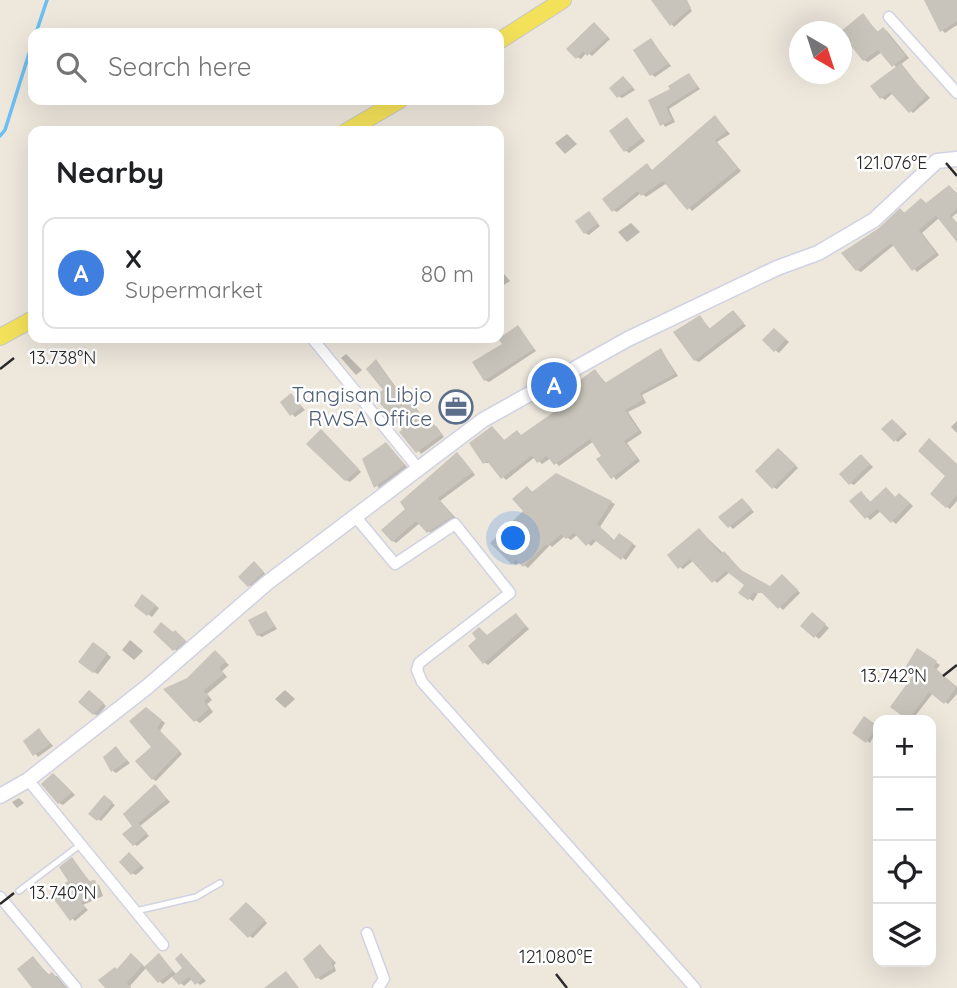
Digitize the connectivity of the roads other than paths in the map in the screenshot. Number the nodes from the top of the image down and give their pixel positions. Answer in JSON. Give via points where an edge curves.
{"nodes":[{"id":1,"x":563,"y":0,"type":"edge"},
{"id":2,"x":889,"y":17,"type":"dead end"},
{"id":3,"x":504,"y":38,"type":"edge"},
{"id":4,"x":957,"y":93,"type":"edge"},
{"id":5,"x":391,"y":105,"type":"edge"},
{"id":6,"x":356,"y":126,"type":"edge"},
{"id":7,"x":957,"y":159,"type":"edge"},
{"id":8,"x":28,"y":322,"type":"edge"},
{"id":9,"x":0,"y":337,"type":"edge"},
{"id":10,"x":316,"y":343,"type":"edge"},
{"id":11,"x":417,"y":467,"type":"junction"},
{"id":12,"x":355,"y":516,"type":"junction"},
{"id":13,"x":28,"y":780,"type":"junction"},
{"id":14,"x":0,"y":796,"type":"edge"},
{"id":15,"x":80,"y":845,"type":"junction"},
{"id":16,"x":220,"y":883,"type":"dead end"},
{"id":17,"x":19,"y":891,"type":"dead end"},
{"id":18,"x":0,"y":897,"type":"edge"},
{"id":19,"x":136,"y":911,"type":"junction"},
{"id":20,"x":367,"y":933,"type":"dead end"},
{"id":21,"x":163,"y":945,"type":"dead end"},
{"id":22,"x":76,"y":988,"type":"edge"},
{"id":23,"x":378,"y":988,"type":"edge"},
{"id":24,"x":695,"y":988,"type":"edge"}],
"edges":[{"from":1,"to":3,"type":"main road"},
{"from":2,"to":4,"type":"street"},
{"from":5,"to":6,"type":"main road"},
{"from":7,"to":11,"type":"street","via":[[937,161],[874,220],[818,253],[628,339],[483,420]]},
{"from":8,"to":9,"type":"main road"},
{"from":10,"to":11,"type":"street"},
{"from":11,"to":12,"type":"street"},
{"from":12,"to":13,"type":"street"},
{"from":12,"to":24,"type":"street","via":[[395,564],[455,524],[510,593],[419,663],[422,682]]},
{"from":13,"to":14,"type":"street"},
{"from":13,"to":15,"type":"street"},
{"from":15,"to":17,"type":"lane"},
{"from":15,"to":19,"type":"street"},
{"from":16,"to":19,"type":"lane","via":[[196,897]]},
{"from":18,"to":22,"type":"street"},
{"from":19,"to":21,"type":"street"},
{"from":20,"to":23,"type":"street","via":[[384,979]]}]}
